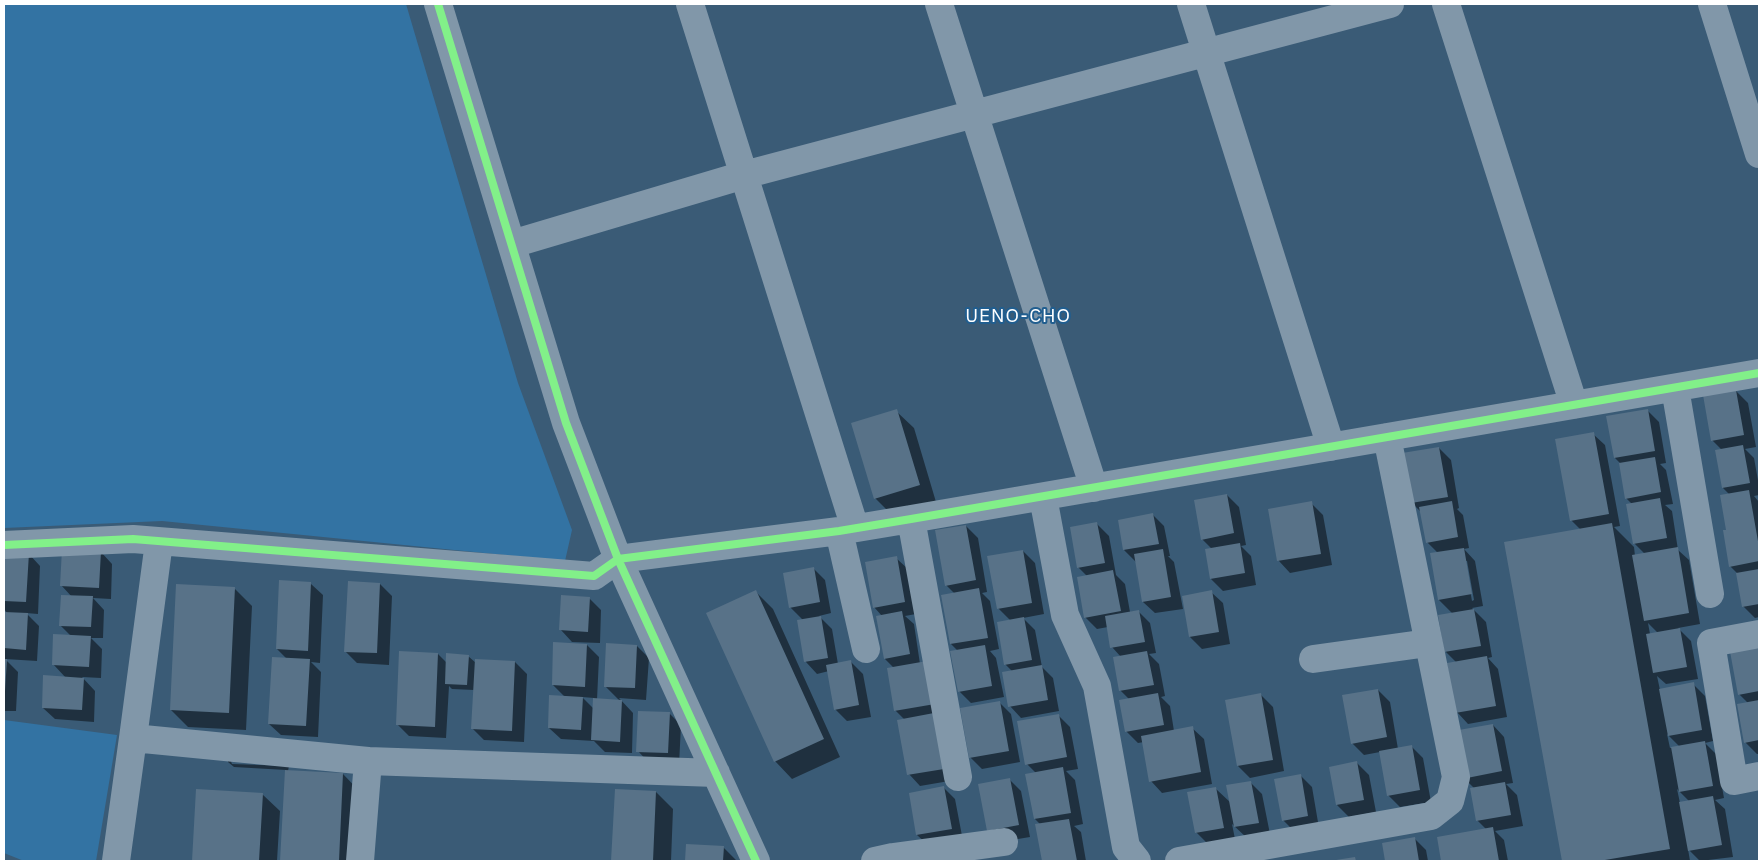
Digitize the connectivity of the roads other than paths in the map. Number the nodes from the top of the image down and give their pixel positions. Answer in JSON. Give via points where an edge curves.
{"nodes":[{"id":1,"x":438,"y":4,"type":"edge"},
{"id":2,"x":690,"y":4,"type":"edge"},
{"id":3,"x":940,"y":4,"type":"edge"},
{"id":4,"x":1190,"y":4,"type":"edge"},
{"id":5,"x":1390,"y":4,"type":"edge"},
{"id":6,"x":1446,"y":4,"type":"edge"},
{"id":7,"x":1712,"y":4,"type":"edge"},
{"id":8,"x":1206,"y":52,"type":"junction"},
{"id":9,"x":974,"y":115,"type":"junction"},
{"id":10,"x":1759,"y":154,"type":"edge"},
{"id":11,"x":744,"y":175,"type":"junction"},
{"id":12,"x":512,"y":244,"type":"junction"},
{"id":13,"x":1759,"y":373,"type":"edge"},
{"id":14,"x":1675,"y":388,"type":"junction"},
{"id":15,"x":1574,"y":405,"type":"junction"},
{"id":16,"x":1388,"y":437,"type":"junction"},
{"id":17,"x":1331,"y":447,"type":"junction"},
{"id":18,"x":1094,"y":488,"type":"junction"},
{"id":19,"x":1043,"y":496,"type":"junction"},
{"id":20,"x":912,"y":519,"type":"junction"},
{"id":21,"x":847,"y":529,"type":"junction"},
{"id":22,"x":159,"y":542,"type":"junction"},
{"id":23,"x":4,"y":545,"type":"edge"},
{"id":24,"x":618,"y":559,"type":"junction"},
{"id":25,"x":1710,"y":594,"type":"dead end"},
{"id":26,"x":1759,"y":634,"type":"edge"},
{"id":27,"x":1428,"y":643,"type":"junction"},
{"id":28,"x":866,"y":649,"type":"dead end"},
{"id":29,"x":1313,"y":659,"type":"dead end"},
{"id":30,"x":133,"y":738,"type":"junction"},
{"id":31,"x":368,"y":761,"type":"junction"},
{"id":32,"x":716,"y":772,"type":"junction"},
{"id":33,"x":1759,"y":776,"type":"edge"},
{"id":34,"x":958,"y":777,"type":"dead end"},
{"id":35,"x":1004,"y":842,"type":"dead end"},
{"id":36,"x":116,"y":861,"type":"edge"},
{"id":37,"x":360,"y":861,"type":"edge"},
{"id":38,"x":756,"y":861,"type":"edge"},
{"id":39,"x":875,"y":861,"type":"edge"},
{"id":40,"x":1137,"y":861,"type":"edge"},
{"id":41,"x":1179,"y":861,"type":"edge"}],
"edges":[{"from":1,"to":12,"type":"street"},
{"from":2,"to":11,"type":"street"},
{"from":3,"to":9,"type":"street"},
{"from":4,"to":8,"type":"street"},
{"from":5,"to":8,"type":"street"},
{"from":6,"to":15,"type":"street"},
{"from":7,"to":10,"type":"street"},
{"from":8,"to":9,"type":"street"},
{"from":8,"to":17,"type":"street"},
{"from":9,"to":11,"type":"street"},
{"from":9,"to":18,"type":"street"},
{"from":11,"to":12,"type":"street"},
{"from":11,"to":21,"type":"street"},
{"from":12,"to":24,"type":"street","via":[[566,423]]},
{"from":13,"to":14,"type":"street"},
{"from":14,"to":15,"type":"street"},
{"from":14,"to":25,"type":"street"},
{"from":15,"to":16,"type":"street"},
{"from":16,"to":17,"type":"street"},
{"from":16,"to":27,"type":"street"},
{"from":17,"to":18,"type":"street"},
{"from":18,"to":19,"type":"street"},
{"from":19,"to":20,"type":"street"},
{"from":19,"to":40,"type":"street","via":[[1065,615],[1098,686],[1126,847]]},
{"from":20,"to":21,"type":"street"},
{"from":20,"to":34,"type":"street"},
{"from":21,"to":24,"type":"street"},
{"from":21,"to":28,"type":"street"},
{"from":22,"to":23,"type":"street","via":[[133,539]]},
{"from":22,"to":24,"type":"street","via":[[594,576]]},
{"from":22,"to":30,"type":"street"},
{"from":24,"to":32,"type":"street"},
{"from":26,"to":33,"type":"street","via":[[1711,643],[1734,781]]},
{"from":27,"to":29,"type":"street"},
{"from":27,"to":41,"type":"street","via":[[1456,777],[1450,801],[1430,816]]},
{"from":30,"to":31,"type":"street"},
{"from":30,"to":36,"type":"street"},
{"from":31,"to":32,"type":"street"},
{"from":31,"to":37,"type":"street"},
{"from":32,"to":38,"type":"street"},
{"from":35,"to":39,"type":"street"}]}
